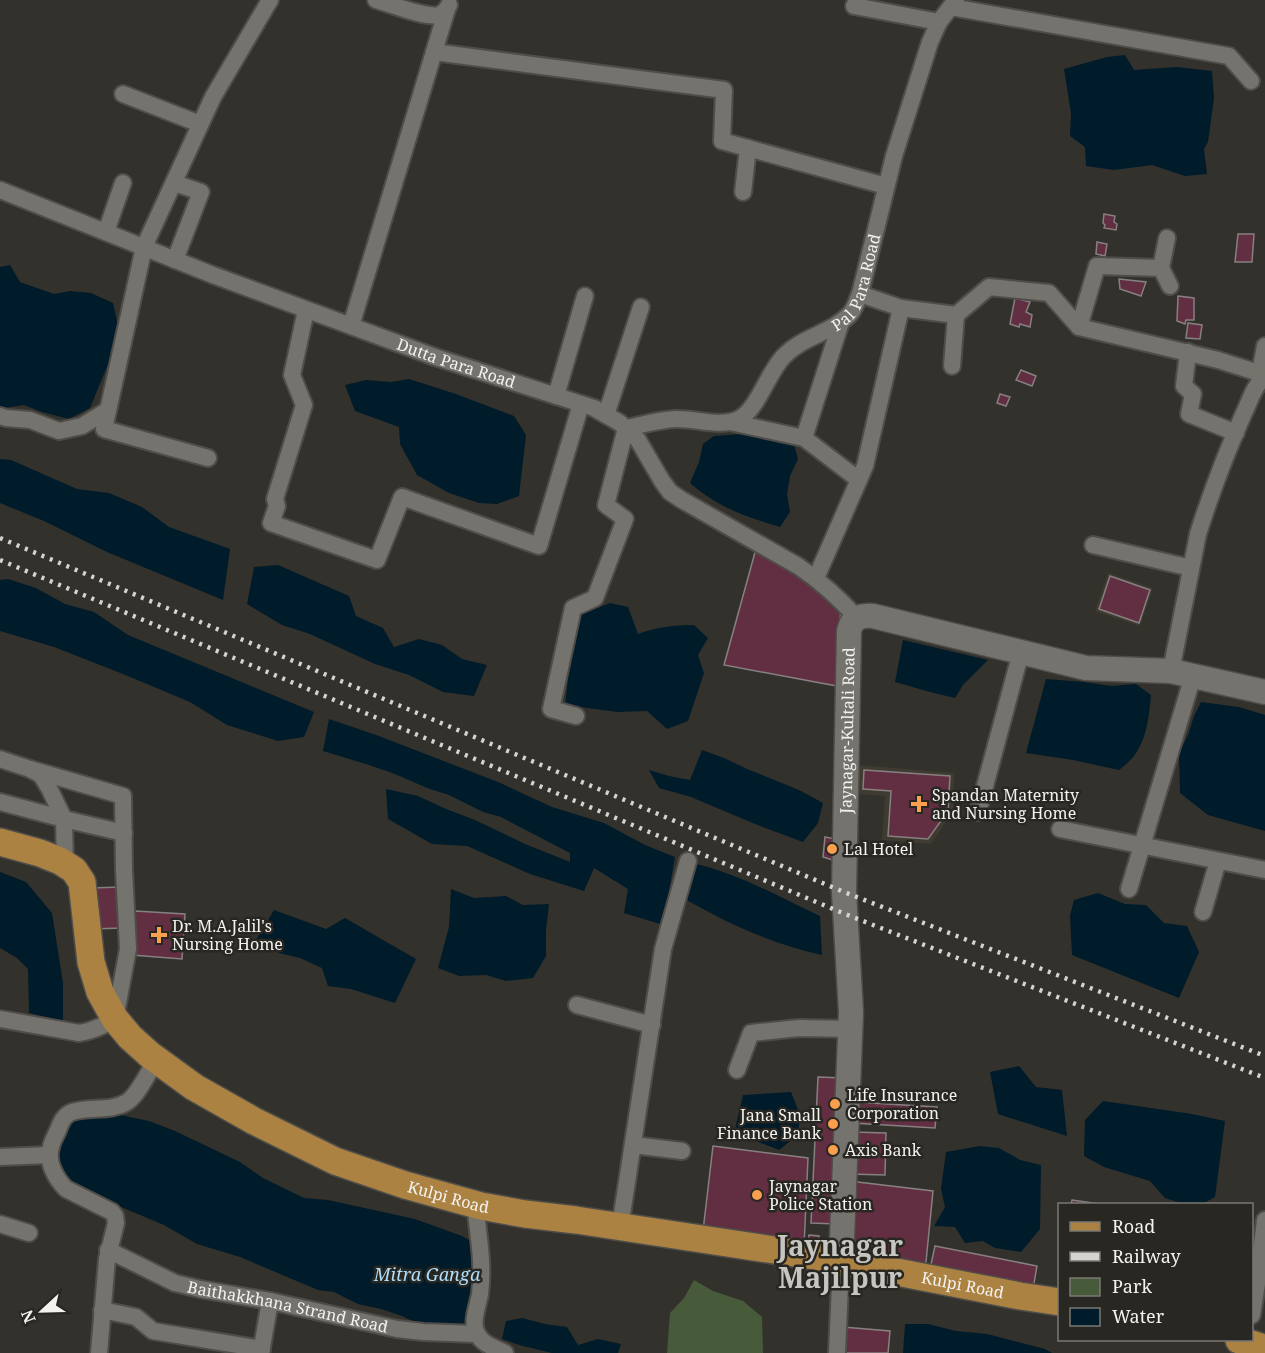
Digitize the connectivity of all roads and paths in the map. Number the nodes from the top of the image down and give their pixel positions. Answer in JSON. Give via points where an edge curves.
{"nodes":[{"id":1,"x":270,"y":0,"type":"edge"},
{"id":2,"x":376,"y":0,"type":"edge"},
{"id":3,"x":953,"y":3,"type":"edge"},
{"id":4,"x":449,"y":5,"type":"edge"},
{"id":5,"x":854,"y":6,"type":"dead end"},
{"id":6,"x":939,"y":22,"type":"junction"},
{"id":7,"x":434,"y":52,"type":"junction"},
{"id":8,"x":1251,"y":81,"type":"dead end"},
{"id":9,"x":123,"y":94,"type":"dead end"},
{"id":10,"x":200,"y":124,"type":"junction"},
{"id":11,"x":748,"y":148,"type":"junction"},
{"id":12,"x":123,"y":183,"type":"dead end"},
{"id":13,"x":174,"y":183,"type":"junction"},
{"id":14,"x":886,"y":186,"type":"junction"},
{"id":15,"x":0,"y":190,"type":"edge"},
{"id":16,"x":742,"y":192,"type":"dead end"},
{"id":17,"x":106,"y":232,"type":"junction"},
{"id":18,"x":1167,"y":238,"type":"dead end"},
{"id":19,"x":144,"y":248,"type":"junction"},
{"id":20,"x":175,"y":260,"type":"junction"},
{"id":21,"x":1161,"y":268,"type":"junction"},
{"id":22,"x":1170,"y":286,"type":"dead end"},
{"id":23,"x":860,"y":294,"type":"junction"},
{"id":24,"x":585,"y":297,"type":"dead end"},
{"id":25,"x":641,"y":307,"type":"dead end"},
{"id":26,"x":901,"y":308,"type":"junction"},
{"id":27,"x":306,"y":310,"type":"junction"},
{"id":28,"x":956,"y":315,"type":"junction"},
{"id":29,"x":841,"y":322,"type":"junction"},
{"id":30,"x":351,"y":326,"type":"junction"},
{"id":31,"x":1079,"y":327,"type":"junction"},
{"id":32,"x":1265,"y":346,"type":"edge"},
{"id":33,"x":1188,"y":352,"type":"junction"},
{"id":34,"x":952,"y":366,"type":"dead end"},
{"id":35,"x":1265,"y":368,"type":"edge"},
{"id":36,"x":1265,"y":376,"type":"edge"},
{"id":37,"x":556,"y":396,"type":"junction"},
{"id":38,"x":581,"y":404,"type":"junction"},
{"id":39,"x":108,"y":410,"type":"junction"},
{"id":40,"x":606,"y":415,"type":"junction"},
{"id":41,"x":0,"y":416,"type":"edge"},
{"id":42,"x":730,"y":422,"type":"junction"},
{"id":43,"x":626,"y":428,"type":"junction"},
{"id":44,"x":1236,"y":433,"type":"junction"},
{"id":45,"x":804,"y":438,"type":"junction"},
{"id":46,"x":208,"y":458,"type":"dead end"},
{"id":47,"x":859,"y":480,"type":"junction"},
{"id":48,"x":1093,"y":545,"type":"dead end"},
{"id":49,"x":1191,"y":568,"type":"junction"},
{"id":50,"x":816,"y":578,"type":"junction"},
{"id":51,"x":857,"y":618,"type":"junction"},
{"id":52,"x":1021,"y":652,"type":"junction"},
{"id":53,"x":1182,"y":674,"type":"junction"},
{"id":54,"x":1265,"y":693,"type":"edge"},
{"id":55,"x":576,"y":716,"type":"dead end"},
{"id":56,"x":0,"y":759,"type":"edge"},
{"id":57,"x":30,"y":769,"type":"junction"},
{"id":58,"x":0,"y":802,"type":"edge"},
{"id":59,"x":978,"y":812,"type":"dead end"},
{"id":60,"x":64,"y":819,"type":"junction"},
{"id":61,"x":1060,"y":830,"type":"dead end"},
{"id":62,"x":124,"y":833,"type":"junction"},
{"id":63,"x":0,"y":842,"type":"edge"},
{"id":64,"x":1142,"y":846,"type":"junction"},
{"id":65,"x":688,"y":861,"type":"dead end"},
{"id":66,"x":1218,"y":861,"type":"junction"},
{"id":67,"x":65,"y":864,"type":"junction"},
{"id":68,"x":1265,"y":870,"type":"edge"},
{"id":69,"x":1129,"y":889,"type":"dead end"},
{"id":70,"x":1203,"y":912,"type":"dead end"},
{"id":71,"x":577,"y":1005,"type":"dead end"},
{"id":72,"x":115,"y":1018,"type":"junction"},
{"id":73,"x":0,"y":1019,"type":"edge"},
{"id":74,"x":652,"y":1025,"type":"junction"},
{"id":75,"x":850,"y":1029,"type":"junction"},
{"id":76,"x":156,"y":1060,"type":"junction"},
{"id":77,"x":737,"y":1070,"type":"dead end"},
{"id":78,"x":633,"y":1145,"type":"junction"},
{"id":79,"x":682,"y":1151,"type":"dead end"},
{"id":80,"x":49,"y":1155,"type":"junction"},
{"id":81,"x":0,"y":1157,"type":"edge"},
{"id":82,"x":475,"y":1204,"type":"junction"},
{"id":83,"x":1265,"y":1220,"type":"edge"},
{"id":84,"x":0,"y":1224,"type":"edge"},
{"id":85,"x":620,"y":1227,"type":"junction"},
{"id":86,"x":29,"y":1233,"type":"dead end"},
{"id":87,"x":108,"y":1250,"type":"junction"},
{"id":88,"x":841,"y":1262,"type":"junction"},
{"id":89,"x":270,"y":1301,"type":"junction"},
{"id":90,"x":1058,"y":1302,"type":"edge"},
{"id":91,"x":1253,"y":1304,"type":"edge"},
{"id":92,"x":102,"y":1310,"type":"junction"},
{"id":93,"x":476,"y":1334,"type":"junction"},
{"id":94,"x":261,"y":1351,"type":"edge"},
{"id":95,"x":499,"y":1352,"type":"edge"},
{"id":96,"x":99,"y":1353,"type":"edge"},
{"id":97,"x":837,"y":1353,"type":"edge"}],
"edges":[{"from":1,"to":10,"type":"street"},
{"from":2,"to":4,"type":"street","via":[[426,15],[442,14]]},
{"from":3,"to":6,"type":"street","name":"Pal Para Road"},
{"from":3,"to":8,"type":"street","via":[[1229,56]]},
{"from":4,"to":7,"type":"street"},
{"from":5,"to":6,"type":"street"},
{"from":6,"to":14,"type":"street","name":"Pal Para Road"},
{"from":7,"to":11,"type":"street","via":[[724,90],[722,141]]},
{"from":7,"to":30,"type":"street"},
{"from":9,"to":10,"type":"street"},
{"from":10,"to":13,"type":"street"},
{"from":11,"to":14,"type":"street"},
{"from":11,"to":16,"type":"street"},
{"from":12,"to":17,"type":"street"},
{"from":13,"to":19,"type":"street"},
{"from":13,"to":20,"type":"street","via":[[201,192]]},
{"from":14,"to":23,"type":"street","name":"Pal Para Road"},
{"from":15,"to":17,"type":"street","name":"Dutta Para Road"},
{"from":17,"to":19,"type":"street","name":"Dutta Para Road"},
{"from":18,"to":21,"type":"street"},
{"from":19,"to":20,"type":"street","name":"Dutta Para Road"},
{"from":19,"to":39,"type":"street"},
{"from":20,"to":27,"type":"street","name":"Dutta Para Road"},
{"from":21,"to":22,"type":"street"},
{"from":21,"to":31,"type":"street","via":[[1097,266]]},
{"from":23,"to":26,"type":"street"},
{"from":23,"to":29,"type":"street","name":"Pal Para Road","via":[[852,313]]},
{"from":24,"to":37,"type":"street"},
{"from":25,"to":40,"type":"street"},
{"from":26,"to":28,"type":"street"},
{"from":26,"to":47,"type":"street"},
{"from":27,"to":30,"type":"street","name":"Dutta Para Road"},
{"from":27,"to":38,"type":"street","via":[[292,375],[304,405],[271,523],[367,557],[377,560],[402,497],[539,546]]},
{"from":28,"to":31,"type":"street","via":[[988,287],[1049,293]]},
{"from":28,"to":34,"type":"street"},
{"from":29,"to":42,"type":"street","name":"Pal Para Road","via":[[786,354],[750,409]]},
{"from":29,"to":45,"type":"street"},
{"from":30,"to":37,"type":"street","name":"Dutta Para Road"},
{"from":31,"to":33,"type":"street"},
{"from":32,"to":35,"type":"street"},
{"from":33,"to":36,"type":"street"},
{"from":33,"to":44,"type":"street","via":[[1184,386],[1193,394],[1189,414]]},
{"from":36,"to":44,"type":"street"},
{"from":37,"to":38,"type":"street","name":"Dutta Para Road"},
{"from":38,"to":40,"type":"street","name":"Dutta Para Road"},
{"from":39,"to":41,"type":"street","via":[[82,426],[59,431],[30,420]]},
{"from":39,"to":46,"type":"street","via":[[104,429]]},
{"from":40,"to":43,"type":"street","name":"Dutta Para Road"},
{"from":42,"to":43,"type":"street","via":[[678,419]]},
{"from":42,"to":45,"type":"street"},
{"from":43,"to":50,"type":"street","name":"Dutta Para Road","via":[[638,440],[670,492]]},
{"from":43,"to":55,"type":"street","via":[[606,505],[625,519],[595,598],[573,608],[551,709]]},
{"from":44,"to":49,"type":"street","via":[[1211,492]]},
{"from":45,"to":47,"type":"street"},
{"from":47,"to":50,"type":"street"},
{"from":48,"to":49,"type":"street"},
{"from":49,"to":53,"type":"street"},
{"from":50,"to":51,"type":"street","name":"Dutta Para Road"},
{"from":51,"to":52,"type":"main road","via":[[873,616]]},
{"from":51,"to":75,"type":"main road","name":"Jaynagar-Kultali Road","via":[[849,632],[844,892]]},
{"from":52,"to":53,"type":"main road","via":[[1086,668]]},
{"from":52,"to":59,"type":"street"},
{"from":53,"to":54,"type":"main road"},
{"from":53,"to":64,"type":"street"},
{"from":56,"to":57,"type":"street"},
{"from":57,"to":60,"type":"street","via":[[41,775]]},
{"from":57,"to":62,"type":"street","via":[[123,796]]},
{"from":58,"to":60,"type":"street"},
{"from":60,"to":62,"type":"street"},
{"from":60,"to":67,"type":"street"},
{"from":61,"to":64,"type":"street"},
{"from":62,"to":72,"type":"street","via":[[128,949]]},
{"from":63,"to":67,"type":"main road","name":"Kulpi Road"},
{"from":64,"to":66,"type":"street"},
{"from":64,"to":69,"type":"street"},
{"from":65,"to":74,"type":"street","via":[[663,949]]},
{"from":66,"to":68,"type":"street"},
{"from":66,"to":70,"type":"street"},
{"from":67,"to":72,"type":"main road","name":"Kulpi Road","via":[[82,882],[91,962],[100,992]]},
{"from":71,"to":74,"type":"street"},
{"from":72,"to":73,"type":"street","via":[[90,1032],[79,1033]]},
{"from":72,"to":76,"type":"main road","name":"Kulpi Road"},
{"from":74,"to":78,"type":"street"},
{"from":75,"to":77,"type":"street","via":[[799,1028],[751,1033]]},
{"from":75,"to":88,"type":"main road","name":"Jaynagar-Kultali Road"},
{"from":76,"to":80,"type":"street","via":[[124,1104],[67,1114]]},
{"from":76,"to":82,"type":"main road","name":"Kulpi Road","via":[[194,1087],[335,1161]]},
{"from":78,"to":79,"type":"street"},
{"from":78,"to":85,"type":"street"},
{"from":80,"to":81,"type":"street"},
{"from":80,"to":87,"type":"street","via":[[55,1174],[66,1189],[115,1216]]},
{"from":82,"to":85,"type":"main road","name":"Kulpi Road"},
{"from":82,"to":93,"type":"street","via":[[481,1252]]},
{"from":83,"to":91,"type":"street"},
{"from":84,"to":86,"type":"street"},
{"from":85,"to":88,"type":"main road","name":"Kulpi Road"},
{"from":87,"to":89,"type":"street","name":"Baithakkhana Strand Road","via":[[175,1283]]},
{"from":87,"to":92,"type":"street"},
{"from":88,"to":90,"type":"main road","name":"Kulpi Road"},
{"from":88,"to":97,"type":"street"},
{"from":89,"to":93,"type":"street","name":"Baithakkhana Strand Road","via":[[397,1329]]},
{"from":89,"to":94,"type":"street"},
{"from":92,"to":94,"type":"street","via":[[136,1317],[153,1331]]},
{"from":92,"to":96,"type":"street"},
{"from":93,"to":95,"type":"street"}]}
